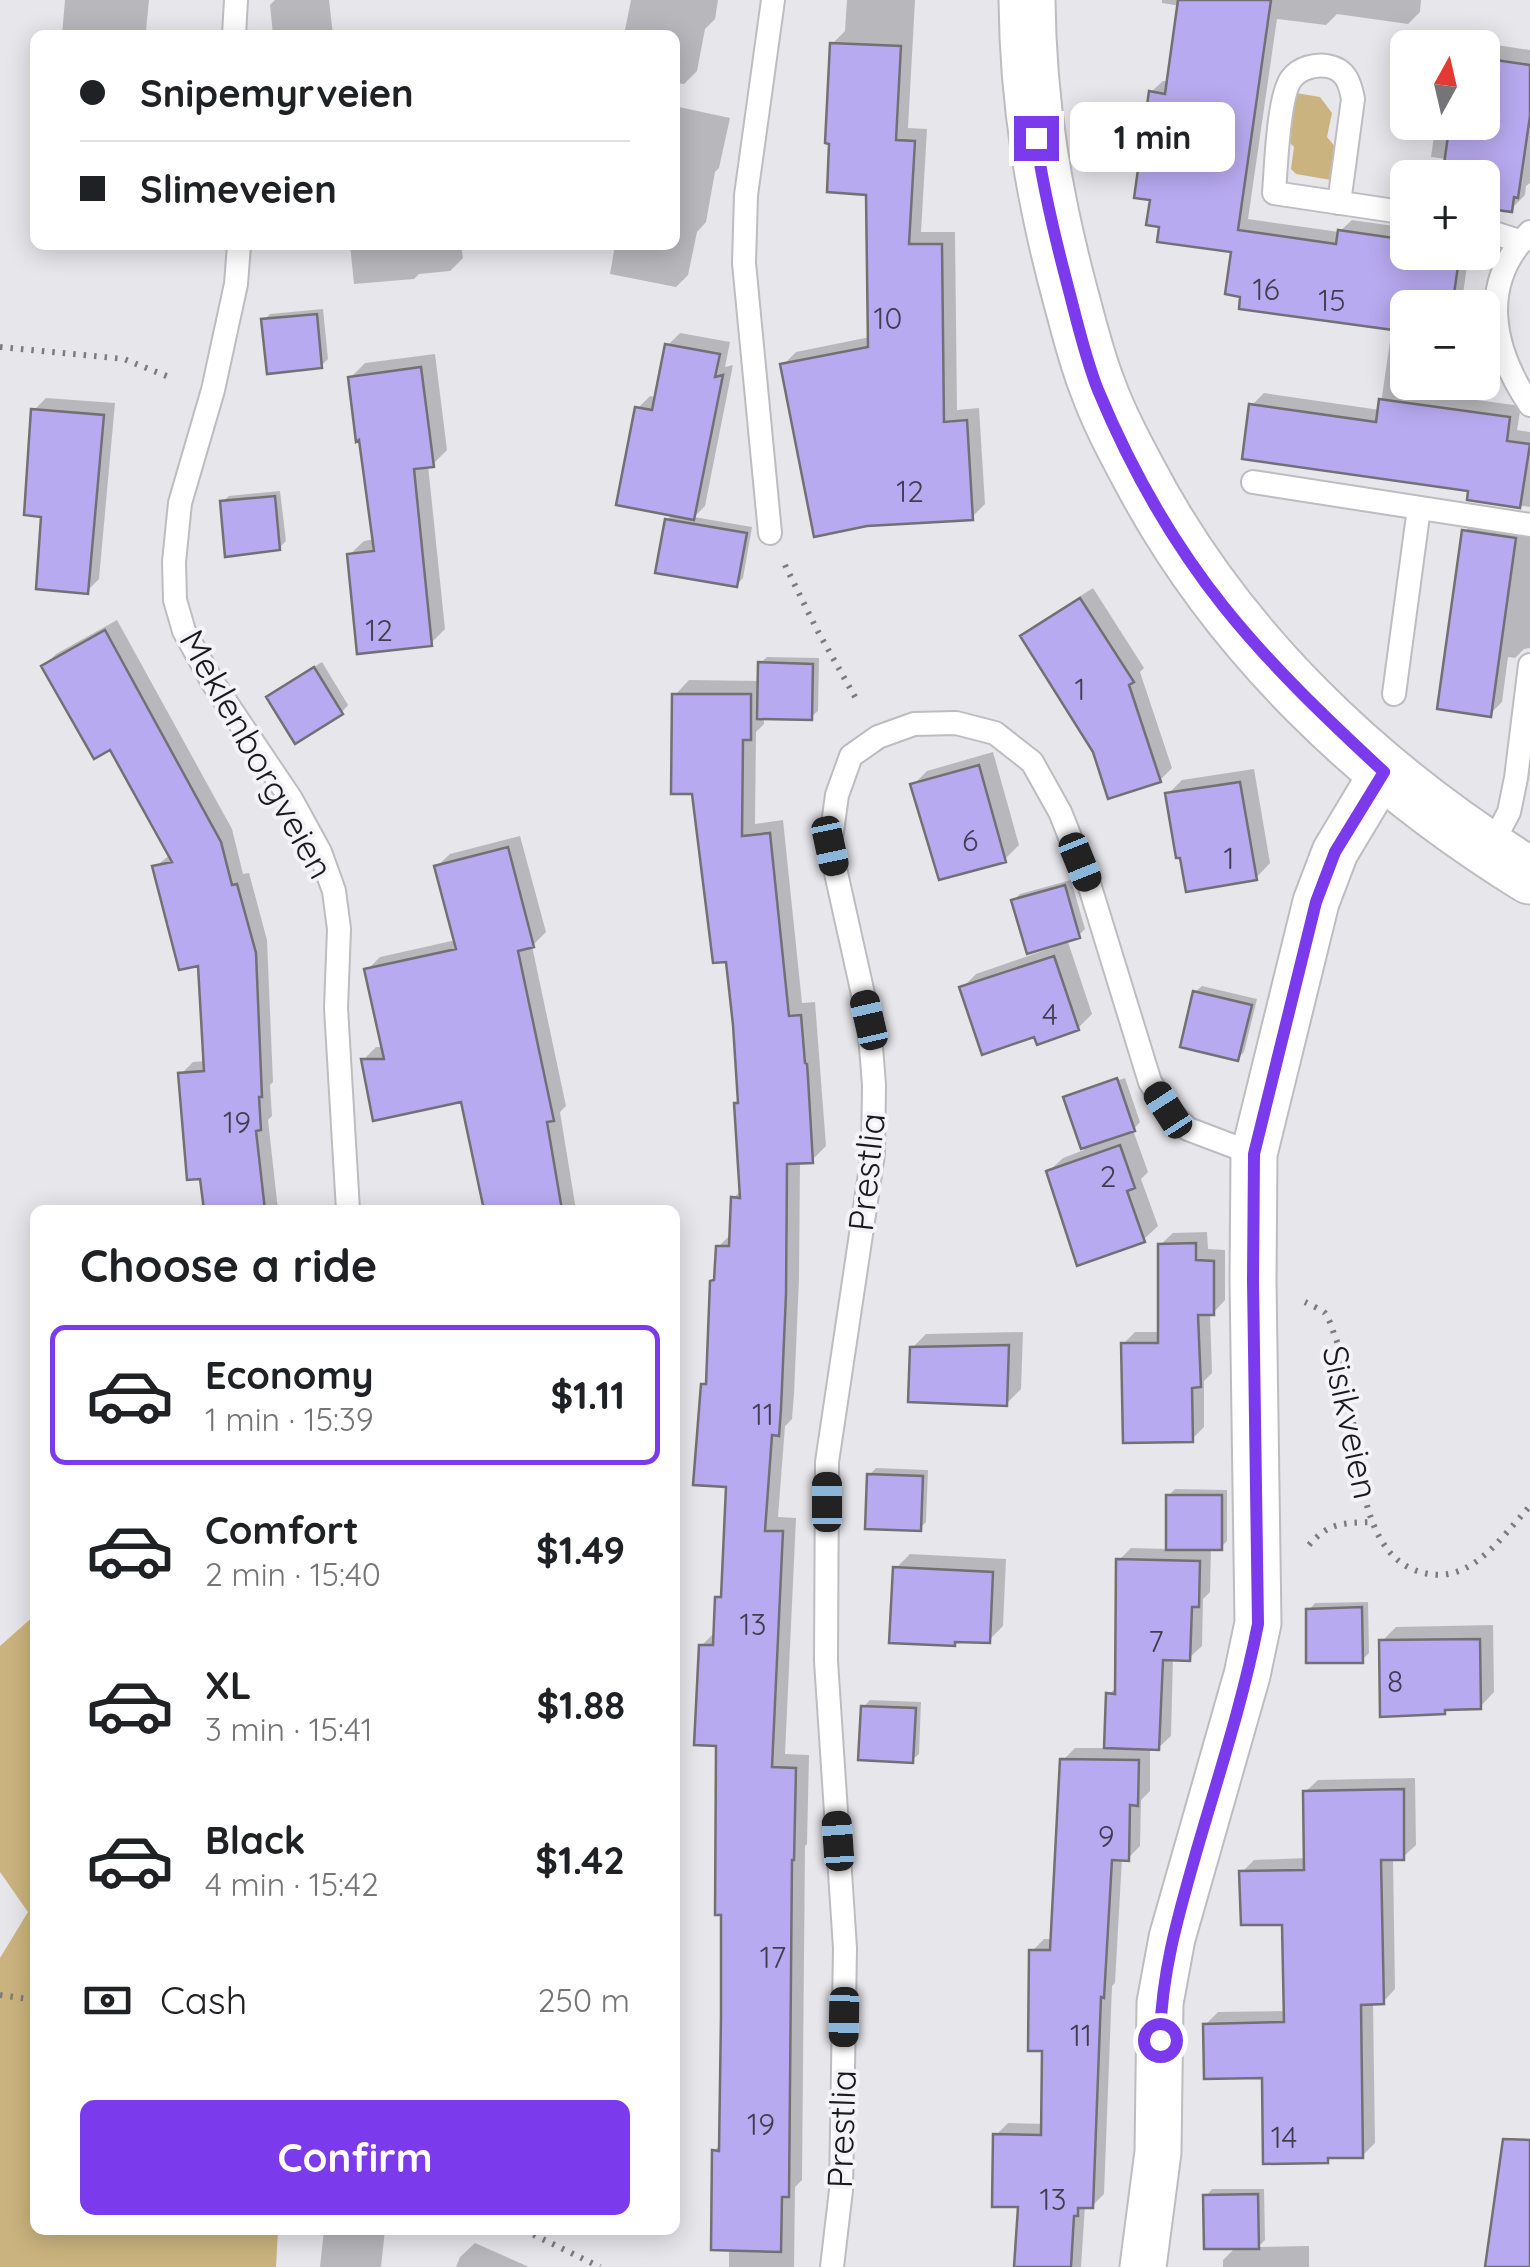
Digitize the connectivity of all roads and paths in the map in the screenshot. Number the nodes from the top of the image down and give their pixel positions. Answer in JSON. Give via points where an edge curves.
{"nodes":[{"id":1,"x":236,"y":0,"type":"edge"},
{"id":2,"x":773,"y":0,"type":"edge"},
{"id":3,"x":1027,"y":0,"type":"edge"},
{"id":4,"x":234,"y":30,"type":"edge"},
{"id":5,"x":1340,"y":204,"type":"junction"},
{"id":6,"x":1390,"y":210,"type":"edge"},
{"id":7,"x":1500,"y":232,"type":"edge"},
{"id":8,"x":1526,"y":237,"type":"edge"},
{"id":9,"x":239,"y":250,"type":"edge"},
{"id":10,"x":0,"y":347,"type":"edge"},
{"id":11,"x":212,"y":393,"type":"junction"},
{"id":12,"x":1530,"y":405,"type":"edge"},
{"id":13,"x":1253,"y":482,"type":"dead end"},
{"id":14,"x":1419,"y":508,"type":"junction"},
{"id":15,"x":1530,"y":525,"type":"edge"},
{"id":16,"x":770,"y":532,"type":"joint"},
{"id":17,"x":1530,"y":664,"type":"edge"},
{"id":18,"x":1528,"y":692,"type":"edge"},
{"id":19,"x":1394,"y":694,"type":"dead end"},
{"id":20,"x":878,"y":736,"type":"junction"},
{"id":21,"x":1384,"y":772,"type":"junction"},
{"id":22,"x":1509,"y":863,"type":"edge"},
{"id":23,"x":1254,"y":1154,"type":"junction"},
{"id":24,"x":348,"y":1205,"type":"edge"},
{"id":25,"x":1253,"y":1281,"type":"junction"},
{"id":26,"x":1530,"y":1506,"type":"edge"},
{"id":27,"x":1372,"y":1522,"type":"junction"},
{"id":28,"x":1306,"y":1548,"type":"dead end"},
{"id":29,"x":0,"y":1995,"type":"edge"},
{"id":30,"x":30,"y":1999,"type":"edge"},
{"id":31,"x":534,"y":2235,"type":"edge"},
{"id":32,"x":600,"y":2267,"type":"edge"},
{"id":33,"x":832,"y":2267,"type":"edge"},
{"id":34,"x":1144,"y":2267,"type":"edge"}],
"edges":[{"from":1,"to":4,"type":"lane"},
{"from":2,"to":16,"type":"lane","via":[[746,195],[744,263]]},
{"from":3,"to":21,"type":"street","via":[[1042,178],[1097,386],[1124,446],[1157,509],[1222,604]]},
{"from":5,"to":5,"type":"lane","via":[[1274,193],[1285,95],[1292,77],[1310,66],[1328,66],[1350,82]]},
{"from":5,"to":6,"type":"lane"},
{"from":7,"to":8,"type":"lane"},
{"from":8,"to":12,"type":"lane","via":[[1504,267],[1494,314],[1504,358]]},
{"from":9,"to":11,"type":"lane","name":"Meklenborgveien"},
{"from":10,"to":11,"type":"path","via":[[124,359]]},
{"from":11,"to":24,"type":"lane","name":"Meklenborgveien","via":[[180,503],[175,600],[213,684],[291,798],[334,891]]},
{"from":13,"to":14,"type":"lane"},
{"from":14,"to":15,"type":"lane"},
{"from":14,"to":19,"type":"lane"},
{"from":16,"to":20,"type":"path"},
{"from":17,"to":18,"type":"lane"},
{"from":18,"to":22,"type":"lane","via":[[1509,812]]},
{"from":20,"to":23,"type":"lane","via":[[914,724],[956,723],[995,733],[1032,762],[1090,886],[1150,1082],[1188,1129]]},
{"from":20,"to":33,"type":"lane","name":"Prestlia","via":[[850,756],[830,846],[869,1020],[874,1085],[872,1154],[827,1462],[826,1661],[845,1948]]},
{"from":21,"to":22,"type":"street"},
{"from":21,"to":23,"type":"street","via":[[1335,852],[1316,902]]},
{"from":23,"to":25,"type":"street"},
{"from":25,"to":27,"type":"path","name":"Sisikveien","via":[[1326,1314],[1348,1382]]},
{"from":25,"to":34,"type":"street","via":[[1258,1624],[1160,2003],[1158,2152]]},
{"from":26,"to":27,"type":"path","name":"Sisikveien","via":[[1460,1573],[1430,1576],[1400,1564]]},
{"from":27,"to":28,"type":"path","via":[[1327,1528]]},
{"from":29,"to":30,"type":"path"},
{"from":31,"to":32,"type":"path"}]}
